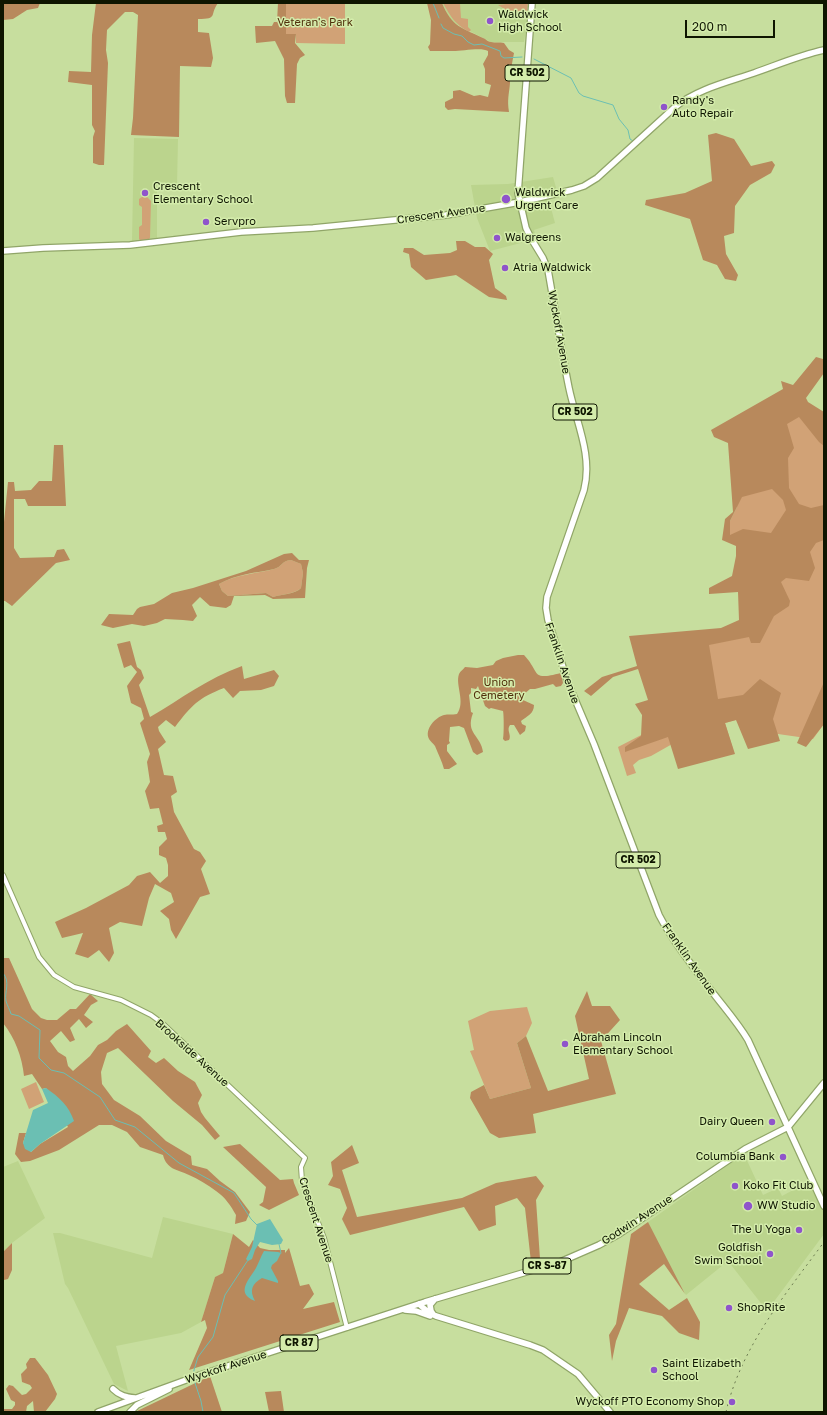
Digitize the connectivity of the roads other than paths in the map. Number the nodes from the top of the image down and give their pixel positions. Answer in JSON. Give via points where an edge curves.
{"nodes":[{"id":1,"x":532,"y":3,"type":"edge"},
{"id":2,"x":824,"y":50,"type":"edge"},
{"id":3,"x":520,"y":202,"type":"junction"},
{"id":4,"x":3,"y":251,"type":"edge"},
{"id":5,"x":550,"y":587,"type":"joint"},
{"id":6,"x":3,"y":875,"type":"edge"},
{"id":7,"x":824,"y":1082,"type":"edge"},
{"id":8,"x":788,"y":1127,"type":"junction"},
{"id":9,"x":305,"y":1158,"type":"joint"},
{"id":10,"x":824,"y":1206,"type":"edge"},
{"id":11,"x":436,"y":1299,"type":"junction"},
{"id":12,"x":419,"y":1304,"type":"junction"},
{"id":13,"x":401,"y":1310,"type":"junction"},
{"id":14,"x":435,"y":1315,"type":"junction"},
{"id":15,"x":347,"y":1328,"type":"junction"},
{"id":16,"x":180,"y":1382,"type":"junction"},
{"id":17,"x":113,"y":1390,"type":"dead end"},
{"id":18,"x":137,"y":1398,"type":"junction"},
{"id":19,"x":98,"y":1412,"type":"edge"},
{"id":20,"x":130,"y":1412,"type":"edge"},
{"id":21,"x":610,"y":1412,"type":"edge"}],
"edges":[{"from":1,"to":3,"type":"main road","name":"Wyckoff Avenue","number":"CR 502","via":[[518,188]]},
{"from":2,"to":3,"type":"main road","name":"Crescent Avenue","via":[[693,96],[681,103],[591,182],[572,190]]},
{"from":3,"to":4,"type":"main road","name":"Crescent Avenue","via":[[439,216],[313,228],[241,232],[103,247]]},
{"from":3,"to":5,"type":"main road","name":"Wyckoff Avenue","number":"CR 502","via":[[528,234],[548,270],[569,388],[587,466],[584,490]]},
{"from":5,"to":8,"type":"main road","name":"Franklin Avenue","number":"CR 502","via":[[546,605],[548,620],[568,683],[659,915],[743,1032]]},
{"from":6,"to":9,"type":"street","name":"Brookside Avenue","via":[[37,954],[48,970],[67,983],[121,1000],[162,1023]]},
{"from":7,"to":8,"type":"main road","name":"Godwin Avenue"},
{"from":8,"to":10,"type":"main road","name":"Franklin Avenue"},
{"from":8,"to":11,"type":"main road","name":"Godwin Avenue","number":"CR S-87","via":[[754,1144],[620,1234],[599,1245],[560,1262]]},
{"from":9,"to":15,"type":"street","name":"Crescent Avenue","via":[[301,1167],[302,1181],[324,1238]]},
{"from":11,"to":12,"type":"main road","name":"Godwin Avenue","number":"CR S-87"},
{"from":11,"to":14,"type":"main road","via":[[430,1305]]},
{"from":12,"to":13,"type":"main road","name":"Wyckoff Avenue","number":"CR 87"},
{"from":12,"to":14,"type":"main road","name":"Wyckoff Avenue","number":"CR 87"},
{"from":13,"to":14,"type":"main road","name":"Wyckoff Avenue","number":"CR 87"},
{"from":13,"to":15,"type":"main road","name":"Wyckoff Avenue","number":"CR 87"},
{"from":14,"to":21,"type":"main road","name":"Wyckoff Avenue","number":"CR 87","via":[[542,1350],[578,1374]]},
{"from":15,"to":16,"type":"main road","name":"Wyckoff Avenue","number":"CR 87"},
{"from":16,"to":18,"type":"main road","name":"Wyckoff Avenue","number":"CR 87"},
{"from":16,"to":20,"type":"main road","via":[[137,1405]]},
{"from":17,"to":18,"type":"main road","via":[[124,1397]]},
{"from":18,"to":19,"type":"main road","name":"Wyckoff Avenue","number":"CR 87"}]}
